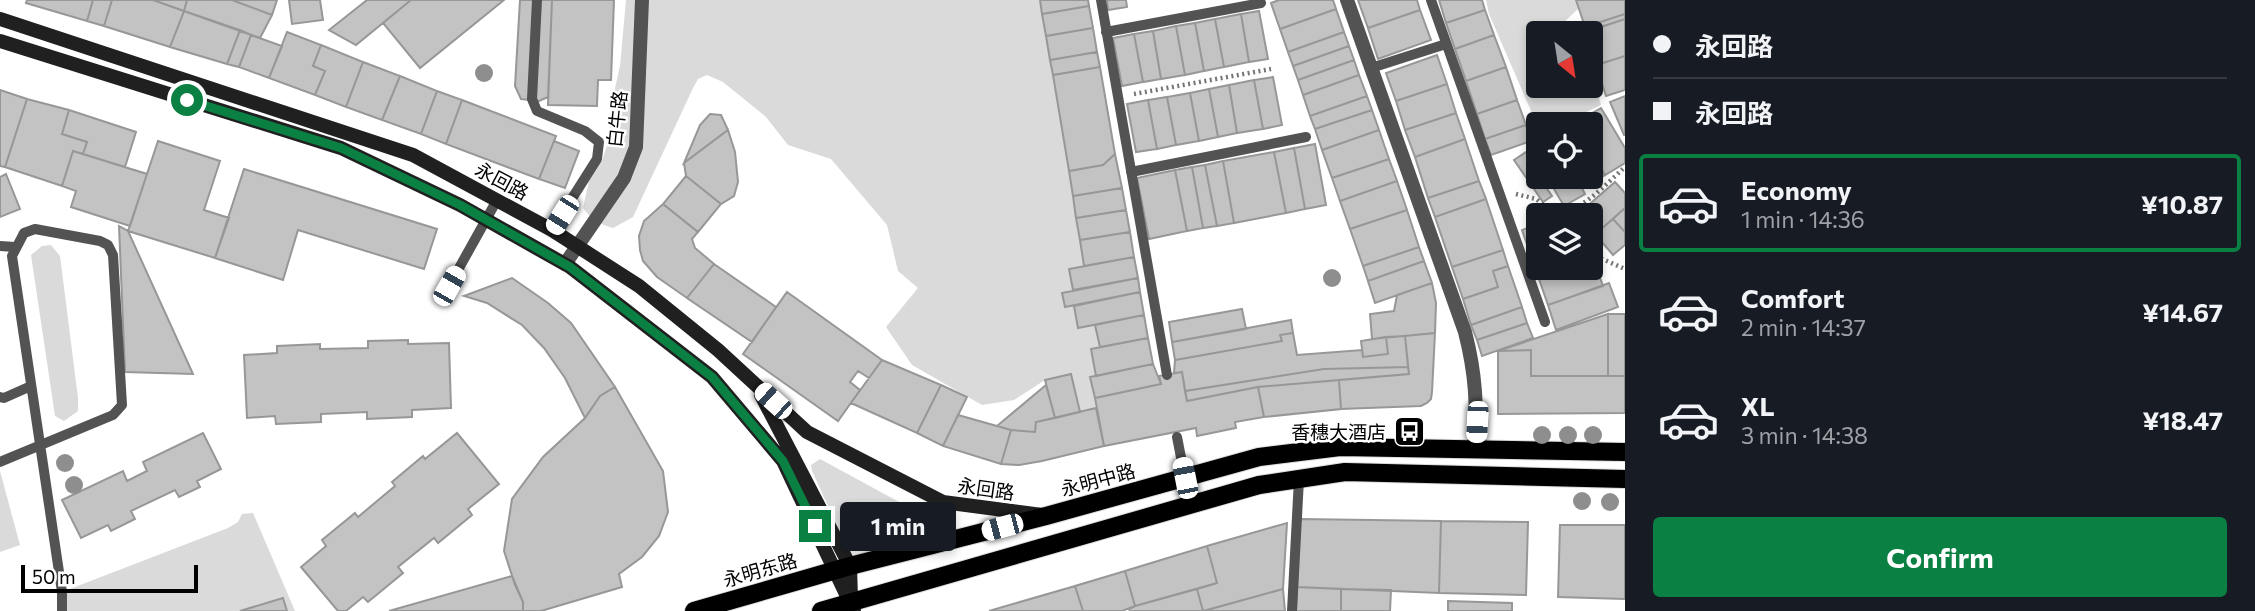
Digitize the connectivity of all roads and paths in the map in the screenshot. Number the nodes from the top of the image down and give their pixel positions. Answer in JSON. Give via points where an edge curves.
{"nodes":[{"id":1,"x":537,"y":0,"type":"edge"},
{"id":2,"x":642,"y":0,"type":"edge"},
{"id":3,"x":1101,"y":0,"type":"edge"},
{"id":4,"x":1347,"y":0,"type":"edge"},
{"id":5,"x":1431,"y":0,"type":"edge"},
{"id":6,"x":1261,"y":3,"type":"dead end"},
{"id":7,"x":0,"y":19,"type":"edge"},
{"id":8,"x":1106,"y":32,"type":"junction"},
{"id":9,"x":0,"y":41,"type":"edge"},
{"id":10,"x":1446,"y":44,"type":"junction"},
{"id":11,"x":1371,"y":68,"type":"junction"},
{"id":12,"x":1271,"y":69,"type":"dead end"},
{"id":13,"x":1118,"y":96,"type":"junction"},
{"id":14,"x":1306,"y":137,"type":"dead end"},
{"id":15,"x":1625,"y":167,"type":"edge"},
{"id":16,"x":1131,"y":172,"type":"junction"},
{"id":17,"x":497,"y":200,"type":"junction"},
{"id":18,"x":1502,"y":201,"type":"junction"},
{"id":19,"x":1541,"y":203,"type":"edge"},
{"id":20,"x":1581,"y":203,"type":"edge"},
{"id":21,"x":486,"y":220,"type":"junction"},
{"id":22,"x":552,"y":230,"type":"junction"},
{"id":23,"x":0,"y":246,"type":"edge"},
{"id":24,"x":577,"y":246,"type":"junction"},
{"id":25,"x":15,"y":247,"type":"junction"},
{"id":26,"x":1603,"y":259,"type":"edge"},
{"id":27,"x":565,"y":264,"type":"junction"},
{"id":28,"x":1625,"y":269,"type":"edge"},
{"id":29,"x":449,"y":286,"type":"dead end"},
{"id":30,"x":1545,"y":322,"type":"dead end"},
{"id":31,"x":1167,"y":375,"type":"dead end"},
{"id":32,"x":31,"y":386,"type":"junction"},
{"id":33,"x":757,"y":386,"type":"junction"},
{"id":34,"x":0,"y":397,"type":"edge"},
{"id":35,"x":1177,"y":437,"type":"dead end"},
{"id":36,"x":40,"y":444,"type":"junction"},
{"id":37,"x":1475,"y":449,"type":"junction"},
{"id":38,"x":1625,"y":452,"type":"edge"},
{"id":39,"x":0,"y":462,"type":"edge"},
{"id":40,"x":1185,"y":478,"type":"junction"},
{"id":41,"x":1299,"y":479,"type":"junction"},
{"id":42,"x":1625,"y":479,"type":"edge"},
{"id":43,"x":1046,"y":516,"type":"junction"},
{"id":44,"x":843,"y":568,"type":"junction"},
{"id":45,"x":852,"y":607,"type":"edge"},
{"id":46,"x":62,"y":611,"type":"edge"},
{"id":47,"x":694,"y":611,"type":"edge"},
{"id":48,"x":821,"y":611,"type":"edge"},
{"id":49,"x":1292,"y":611,"type":"edge"}],
"edges":[{"from":1,"to":22,"type":"lane","via":[[532,99],[537,111],[585,131],[599,142],[597,159]]},
{"from":2,"to":24,"type":"street","name":"白牛路","via":[[636,147],[624,178]]},
{"from":3,"to":8,"type":"lane"},
{"from":4,"to":11,"type":"street"},
{"from":5,"to":10,"type":"lane"},
{"from":6,"to":8,"type":"lane"},
{"from":7,"to":17,"type":"main road","name":"永回路","via":[[413,155]]},
{"from":8,"to":13,"type":"lane"},
{"from":9,"to":21,"type":"main road","via":[[341,148]]},
{"from":10,"to":11,"type":"lane"},
{"from":10,"to":18,"type":"lane"},
{"from":11,"to":37,"type":"street","via":[[1465,332],[1478,401]]},
{"from":12,"to":13,"type":"path"},
{"from":13,"to":16,"type":"lane"},
{"from":14,"to":16,"type":"lane"},
{"from":15,"to":20,"type":"path"},
{"from":16,"to":31,"type":"lane"},
{"from":17,"to":21,"type":"lane"},
{"from":17,"to":22,"type":"main road","name":"永回路"},
{"from":18,"to":19,"type":"path","via":[[1518,192]]},
{"from":18,"to":30,"type":"lane"},
{"from":21,"to":27,"type":"main road"},
{"from":21,"to":29,"type":"lane"},
{"from":22,"to":24,"type":"main road","name":"永回路"},
{"from":23,"to":25,"type":"lane"},
{"from":24,"to":27,"type":"street","name":"白牛路"},
{"from":24,"to":33,"type":"main road","name":"永回路","via":[[639,286]]},
{"from":25,"to":32,"type":"lane","via":[[12,256]]},
{"from":25,"to":36,"type":"lane","via":[[24,233],[35,229],[100,241],[113,255],[121,405],[113,415]]},
{"from":26,"to":28,"type":"path"},
{"from":27,"to":44,"type":"main road","via":[[712,377],[783,461]]},
{"from":32,"to":34,"type":"lane"},
{"from":32,"to":36,"type":"lane"},
{"from":33,"to":43,"type":"main road","name":"永回路","via":[[807,432],[943,502]]},
{"from":33,"to":44,"type":"main road"},
{"from":35,"to":40,"type":"lane"},
{"from":36,"to":39,"type":"lane"},
{"from":36,"to":46,"type":"lane"},
{"from":37,"to":38,"type":"main road","name":"永明中路"},
{"from":37,"to":40,"type":"main road","name":"永明中路","via":[[1340,447],[1259,457]]},
{"from":40,"to":43,"type":"main road","name":"永明中路"},
{"from":41,"to":42,"type":"main road","via":[[1345,472]]},
{"from":41,"to":45,"type":"main road","via":[[1259,485]]},
{"from":41,"to":49,"type":"lane"},
{"from":43,"to":44,"type":"main road","name":"永明中路"},
{"from":44,"to":45,"type":"main road"},
{"from":44,"to":47,"type":"main road","name":"永明东路"},
{"from":45,"to":48,"type":"main road"}]}
